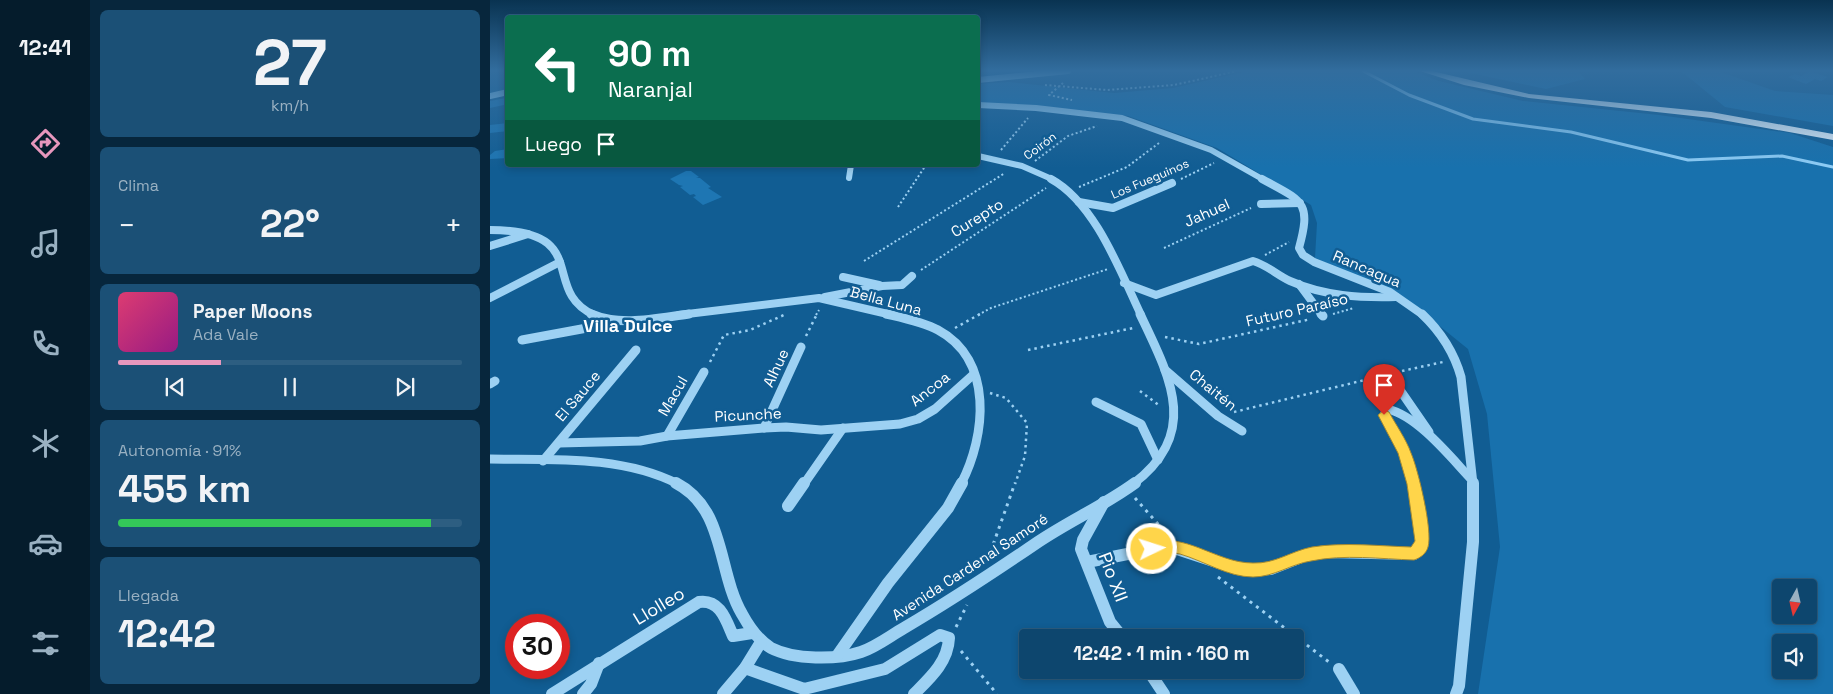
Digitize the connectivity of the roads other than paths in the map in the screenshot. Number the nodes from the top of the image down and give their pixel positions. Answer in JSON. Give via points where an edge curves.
{"nodes":[{"id":1,"x":1600,"y":103,"type":"edge"},
{"id":2,"x":1648,"y":103,"type":"edge"},
{"id":3,"x":980,"y":104,"type":"edge"},
{"id":4,"x":1833,"y":131,"type":"edge"},
{"id":5,"x":1833,"y":137,"type":"edge"},
{"id":6,"x":980,"y":156,"type":"edge"},
{"id":7,"x":851,"y":167,"type":"edge"},
{"id":8,"x":849,"y":178,"type":"dead end"},
{"id":9,"x":1172,"y":183,"type":"road end"},
{"id":10,"x":1079,"y":202,"type":"junction"},
{"id":11,"x":1300,"y":203,"type":"junction"},
{"id":12,"x":1261,"y":204,"type":"road end"},
{"id":13,"x":490,"y":230,"type":"edge"},
{"id":14,"x":529,"y":234,"type":"junction"},
{"id":15,"x":490,"y":246,"type":"edge"},
{"id":16,"x":560,"y":262,"type":"junction"},
{"id":17,"x":844,"y":276,"type":"dead end"},
{"id":18,"x":912,"y":276,"type":"road end"},
{"id":19,"x":1124,"y":283,"type":"junction"},
{"id":20,"x":1300,"y":284,"type":"junction"},
{"id":21,"x":882,"y":286,"type":"junction"},
{"id":22,"x":1400,"y":297,"type":"junction"},
{"id":23,"x":490,"y":298,"type":"edge"},
{"id":24,"x":821,"y":299,"type":"junction"},
{"id":25,"x":1323,"y":316,"type":"road end"},
{"id":26,"x":621,"y":321,"type":"junction"},
{"id":27,"x":522,"y":340,"type":"dead end"},
{"id":28,"x":801,"y":347,"type":"road end"},
{"id":29,"x":636,"y":350,"type":"dead end"},
{"id":30,"x":1165,"y":370,"type":"junction"},
{"id":31,"x":704,"y":372,"type":"road end"},
{"id":32,"x":974,"y":374,"type":"junction"},
{"id":33,"x":1389,"y":374,"type":"road end"},
{"id":34,"x":1096,"y":402,"type":"dead end"},
{"id":35,"x":764,"y":428,"type":"junction"},
{"id":36,"x":843,"y":428,"type":"junction"},
{"id":37,"x":1242,"y":432,"type":"dead end"},
{"id":38,"x":667,"y":436,"type":"junction"},
{"id":39,"x":1436,"y":442,"type":"junction"},
{"id":40,"x":559,"y":443,"type":"junction"},
{"id":41,"x":490,"y":459,"type":"edge"},
{"id":42,"x":1158,"y":460,"type":"junction"},
{"id":43,"x":543,"y":461,"type":"junction"},
{"id":44,"x":1473,"y":481,"type":"junction"},
{"id":45,"x":1104,"y":501,"type":"junction"},
{"id":46,"x":788,"y":506,"type":"dead end"},
{"id":47,"x":1418,"y":551,"type":"joint"},
{"id":48,"x":1086,"y":562,"type":"junction"},
{"id":49,"x":1116,"y":629,"type":"edge"},
{"id":50,"x":756,"y":637,"type":"junction"},
{"id":51,"x":837,"y":656,"type":"junction"},
{"id":52,"x":599,"y":663,"type":"junction"},
{"id":53,"x":746,"y":668,"type":"junction"},
{"id":54,"x":1339,"y":669,"type":"road end"},
{"id":55,"x":1154,"y":679,"type":"edge"},
{"id":56,"x":802,"y":692,"type":"edge"},
{"id":57,"x":552,"y":694,"type":"edge"},
{"id":58,"x":583,"y":694,"type":"edge"},
{"id":59,"x":723,"y":694,"type":"edge"},
{"id":60,"x":914,"y":694,"type":"edge"},
{"id":61,"x":1164,"y":694,"type":"edge"},
{"id":62,"x":1354,"y":694,"type":"edge"},
{"id":63,"x":1456,"y":694,"type":"edge"}],
"edges":[{"from":1,"to":5,"type":"main road","via":[[1711,115]]},
{"from":2,"to":4,"type":"main road","via":[[1731,112]]},
{"from":3,"to":11,"type":"street","via":[[1122,118],[1226,158]]},
{"from":6,"to":10,"type":"street","name":"Avenida Cardenal Samoré","via":[[1022,167],[1056,182]]},
{"from":7,"to":8,"type":"street"},
{"from":9,"to":10,"type":"street","name":"Los Fueguinos","via":[[1114,208]]},
{"from":10,"to":19,"type":"street","name":"Avenida Cardenal Samoré","via":[[1094,222]]},
{"from":11,"to":12,"type":"street"},
{"from":11,"to":22,"type":"street","name":"Rancagua","via":[[1306,222],[1299,248],[1303,255]]},
{"from":13,"to":14,"type":"street","name":"Bella Luna"},
{"from":14,"to":15,"type":"street"},
{"from":14,"to":16,"type":"street","name":"Bella Luna","via":[[550,243]]},
{"from":16,"to":23,"type":"street"},
{"from":16,"to":26,"type":"street","name":"Bella Luna","via":[[572,297],[584,312]]},
{"from":17,"to":21,"type":"street"},
{"from":18,"to":21,"type":"street","via":[[902,285]]},
{"from":19,"to":20,"type":"street","via":[[1156,295],[1253,261]]},
{"from":19,"to":30,"type":"street","name":"Avenida Cardenal Samoré"},
{"from":20,"to":22,"type":"street","via":[[1339,294]]},
{"from":20,"to":25,"type":"street"},
{"from":21,"to":24,"type":"street"},
{"from":22,"to":44,"type":"street","name":"Rancagua","via":[[1433,325],[1450,345],[1457,361]]},
{"from":24,"to":26,"type":"street","name":"Bella Luna"},
{"from":24,"to":32,"type":"street","name":"Bella Luna","via":[[904,318],[943,334],[968,360]]},
{"from":26,"to":27,"type":"street"},
{"from":28,"to":35,"type":"street","name":"Alhue"},
{"from":29,"to":40,"type":"street","name":"El Sauce"},
{"from":30,"to":37,"type":"street","name":"Chaitén","via":[[1218,416]]},
{"from":30,"to":42,"type":"street","name":"Avenida Cardenal Samoré","via":[[1176,418],[1168,447]]},
{"from":31,"to":38,"type":"street","name":"Macul"},
{"from":32,"to":36,"type":"street","name":"Ancoa","via":[[918,419],[879,427]]},
{"from":32,"to":51,"type":"street","name":"Bella Luna","via":[[980,390],[981,426],[970,467],[948,508],[888,583]]},
{"from":33,"to":39,"type":"street"},
{"from":34,"to":42,"type":"street","via":[[1141,424]]},
{"from":35,"to":36,"type":"street","name":"Picunche"},
{"from":35,"to":38,"type":"street","name":"Picunche"},
{"from":36,"to":46,"type":"street"},
{"from":38,"to":40,"type":"street","name":"Picunche","via":[[640,442]]},
{"from":39,"to":44,"type":"street"},
{"from":39,"to":47,"type":"street","via":[[1398,410],[1388,409],[1385,412],[1405,452],[1414,484],[1422,541]]},
{"from":40,"to":43,"type":"street","name":"El Sauce"},
{"from":41,"to":43,"type":"street"},
{"from":42,"to":45,"type":"street","name":"Avenida Cardenal Samoré","via":[[1141,478]]},
{"from":43,"to":50,"type":"street","via":[[641,469],[665,476],[686,488],[701,502],[714,524],[734,598]]},
{"from":44,"to":63,"type":"street","name":"Rancagua","via":[[1473,542]]},
{"from":45,"to":48,"type":"street","name":"Pio XII","via":[[1083,540],[1081,549]]},
{"from":45,"to":51,"type":"street","name":"Avenida Cardenal Samoré","via":[[930,614],[862,651]]},
{"from":47,"to":48,"type":"street","via":[[1409,555],[1309,554],[1271,569],[1252,570],[1235,568],[1168,546]]},
{"from":48,"to":49,"type":"street","name":"Pio XII"},
{"from":50,"to":51,"type":"street","name":"Avenida Cardenal Samoré","via":[[798,656]]},
{"from":50,"to":52,"type":"street","name":"Llolleo","via":[[733,636],[716,603],[704,600]]},
{"from":50,"to":53,"type":"street"},
{"from":52,"to":57,"type":"street","name":"Llolleo"},
{"from":52,"to":58,"type":"street","via":[[591,684]]},
{"from":53,"to":56,"type":"street"},
{"from":53,"to":59,"type":"street"},
{"from":54,"to":62,"type":"street"},
{"from":55,"to":61,"type":"street"},
{"from":56,"to":60,"type":"street","via":[[885,669],[940,635],[950,638],[948,651]]}]}
